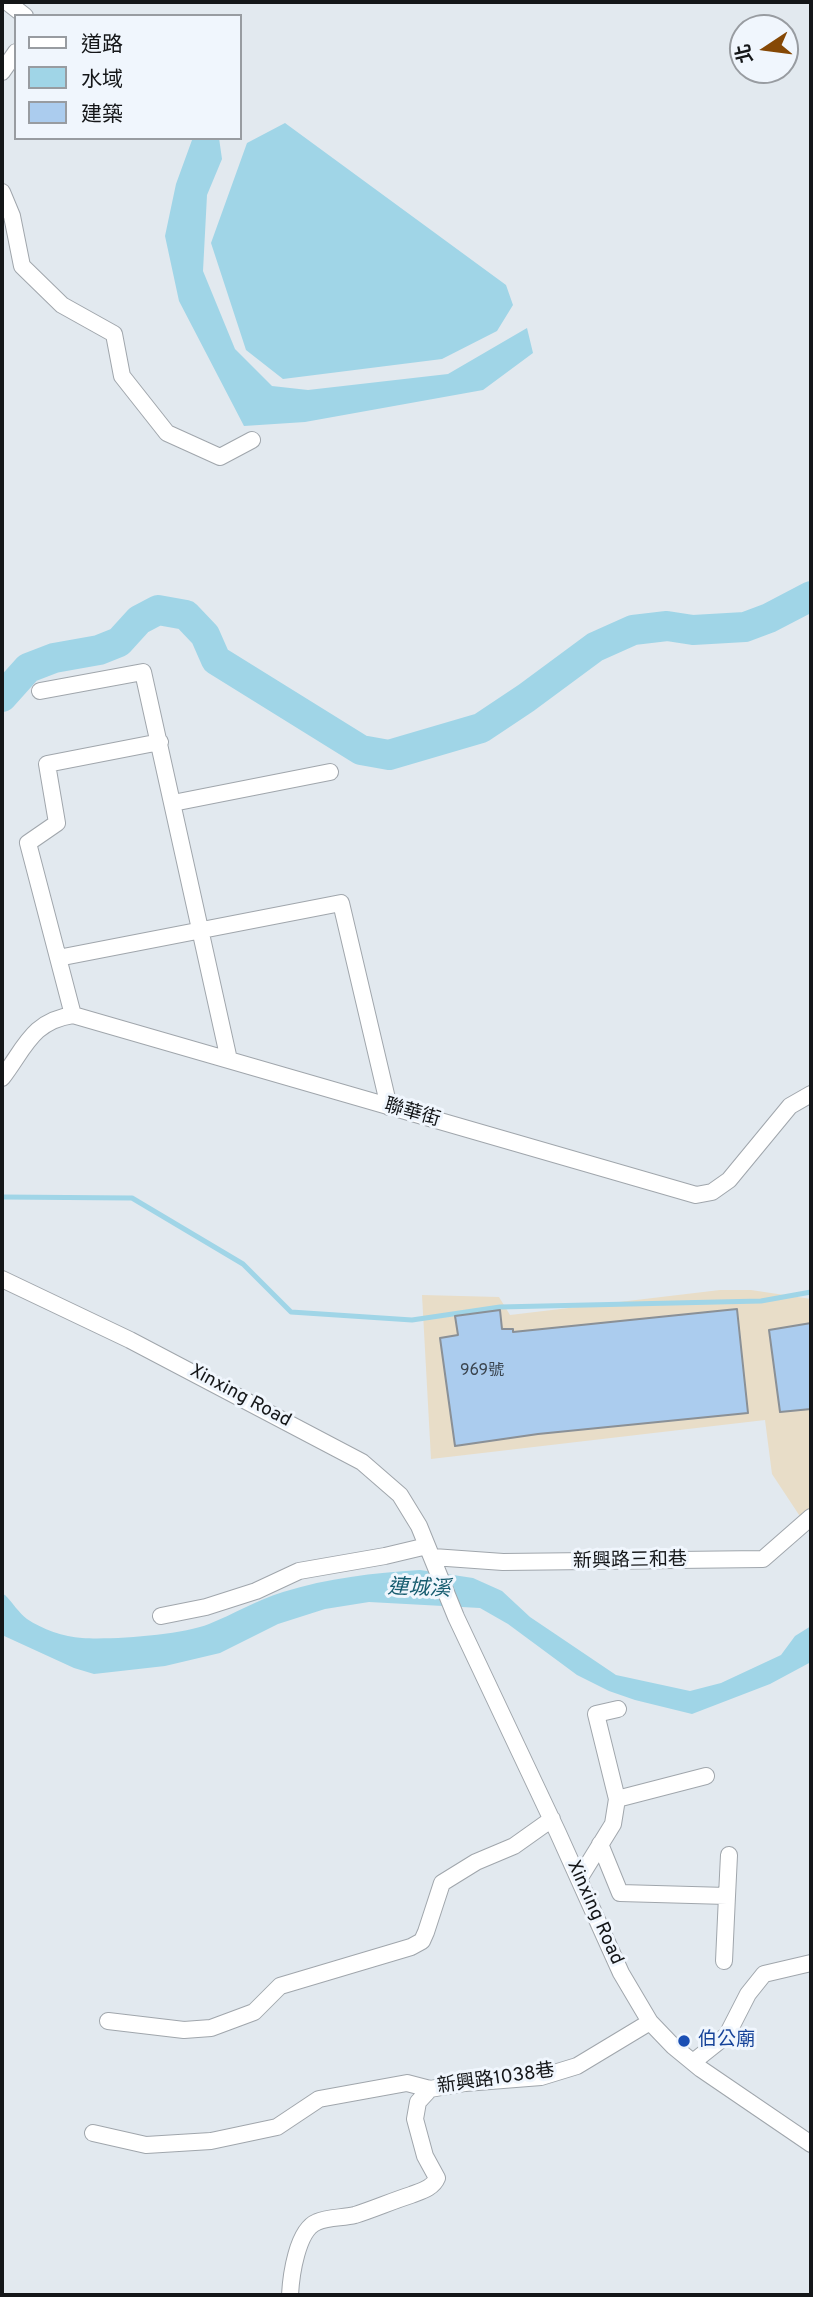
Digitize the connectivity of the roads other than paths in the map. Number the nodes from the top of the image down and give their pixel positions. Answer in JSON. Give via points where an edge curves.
{"nodes":[{"id":1,"x":7,"y":2,"type":"edge"},
{"id":2,"x":22,"y":14,"type":"edge"},
{"id":3,"x":14,"y":55,"type":"edge"},
{"id":4,"x":2,"y":72,"type":"edge"},
{"id":5,"x":2,"y":192,"type":"edge"},
{"id":6,"x":252,"y":440,"type":"dead end"},
{"id":7,"x":40,"y":691,"type":"dead end"},
{"id":8,"x":160,"y":742,"type":"junction"},
{"id":9,"x":330,"y":772,"type":"dead end"},
{"id":10,"x":173,"y":803,"type":"junction"},
{"id":11,"x":200,"y":930,"type":"junction"},
{"id":12,"x":58,"y":958,"type":"junction"},
{"id":13,"x":74,"y":1015,"type":"junction"},
{"id":14,"x":229,"y":1060,"type":"junction"},
{"id":15,"x":2,"y":1078,"type":"edge"},
{"id":16,"x":811,"y":1094,"type":"edge"},
{"id":17,"x":389,"y":1107,"type":"junction"},
{"id":18,"x":2,"y":1279,"type":"edge"},
{"id":19,"x":811,"y":1517,"type":"edge"},
{"id":20,"x":432,"y":1555,"type":"junction"},
{"id":21,"x":161,"y":1616,"type":"dead end"},
{"id":22,"x":618,"y":1709,"type":"dead end"},
{"id":23,"x":706,"y":1776,"type":"dead end"},
{"id":24,"x":617,"y":1799,"type":"junction"},
{"id":25,"x":552,"y":1819,"type":"junction"},
{"id":26,"x":600,"y":1844,"type":"junction"},
{"id":27,"x":729,"y":1856,"type":"dead end"},
{"id":28,"x":579,"y":1879,"type":"junction"},
{"id":29,"x":727,"y":1896,"type":"junction"},
{"id":30,"x":724,"y":1961,"type":"dead end"},
{"id":31,"x":811,"y":1963,"type":"edge"},
{"id":32,"x":108,"y":2021,"type":"dead end"},
{"id":33,"x":650,"y":2022,"type":"junction"},
{"id":34,"x":693,"y":2062,"type":"junction"},
{"id":35,"x":430,"y":2089,"type":"junction"},
{"id":36,"x":93,"y":2133,"type":"dead end"},
{"id":37,"x":811,"y":2144,"type":"edge"},
{"id":38,"x":290,"y":2295,"type":"edge"}],
"edges":[{"from":1,"to":2,"type":"street"},
{"from":3,"to":4,"type":"street"},
{"from":5,"to":6,"type":"street","via":[[22,266],[62,304],[114,334],[122,376],[167,433],[220,457]]},
{"from":7,"to":8,"type":"street","via":[[143,672]]},
{"from":8,"to":10,"type":"street"},
{"from":8,"to":12,"type":"street","via":[[47,764],[57,823],[28,843]]},
{"from":9,"to":10,"type":"street"},
{"from":10,"to":11,"type":"street"},
{"from":11,"to":12,"type":"street"},
{"from":11,"to":14,"type":"street"},
{"from":11,"to":17,"type":"street","via":[[341,902]]},
{"from":12,"to":13,"type":"street"},
{"from":13,"to":14,"type":"street","name":"聯華街"},
{"from":13,"to":15,"type":"street","via":[[57,1017],[35,1030]]},
{"from":14,"to":17,"type":"street","name":"聯華街"},
{"from":16,"to":17,"type":"street","name":"聯華街","via":[[790,1106],[729,1180],[712,1192],[696,1195]]},
{"from":18,"to":20,"type":"street","name":"Xinxing Road","via":[[130,1340],[362,1462],[400,1495]]},
{"from":19,"to":20,"type":"street","name":"新興路三和巷","via":[[763,1559],[503,1562]]},
{"from":20,"to":21,"type":"street","name":"新興路三和巷","via":[[385,1556],[299,1571],[256,1591]]},
{"from":20,"to":25,"type":"street","name":"Xinxing Road","via":[[456,1617]]},
{"from":22,"to":24,"type":"street","via":[[596,1714]]},
{"from":23,"to":24,"type":"street"},
{"from":24,"to":26,"type":"street","via":[[613,1824]]},
{"from":25,"to":28,"type":"street","name":"Xinxing Road"},
{"from":25,"to":32,"type":"street","via":[[514,1846],[442,1882],[422,1941],[411,1947],[280,1986],[254,2012],[211,2028],[184,2030]]},
{"from":26,"to":28,"type":"street"},
{"from":26,"to":29,"type":"street","via":[[620,1894]]},
{"from":27,"to":29,"type":"street"},
{"from":28,"to":33,"type":"street","name":"Xinxing Road","via":[[621,1973]]},
{"from":29,"to":30,"type":"street"},
{"from":31,"to":34,"type":"street","via":[[764,1974],[727,2035]]},
{"from":33,"to":34,"type":"street","name":"Xinxing Road"},
{"from":33,"to":35,"type":"street","name":"新興路1038巷","via":[[577,2066],[541,2077]]},
{"from":34,"to":37,"type":"street","name":"Xinxing Road"},
{"from":35,"to":36,"type":"street","via":[[407,2083],[319,2099],[277,2127],[211,2141],[146,2145]]},
{"from":35,"to":38,"type":"street","name":"新興路1038巷","via":[[418,2102],[415,2119],[436,2182],[356,2214],[317,2222],[300,2241]]}]}
